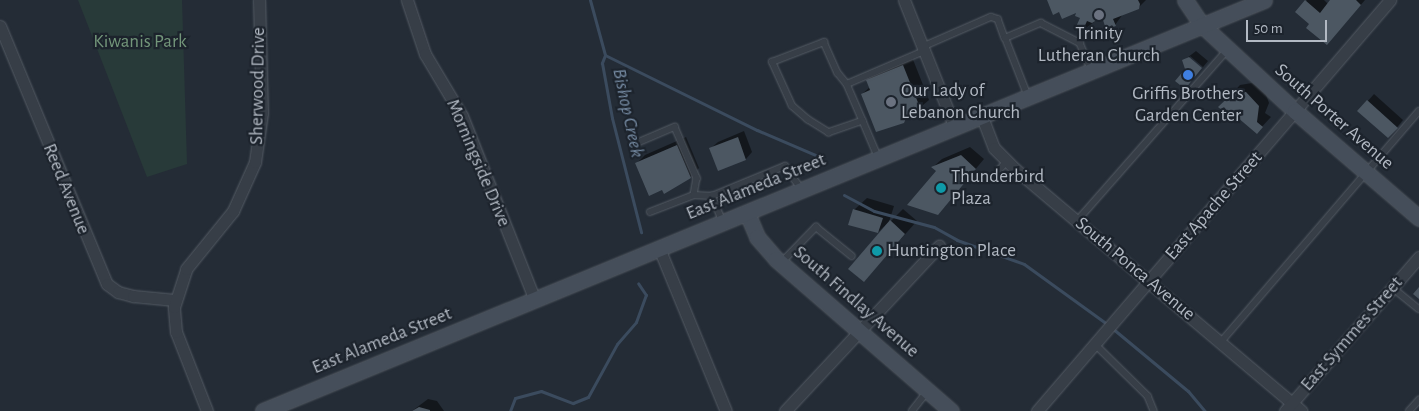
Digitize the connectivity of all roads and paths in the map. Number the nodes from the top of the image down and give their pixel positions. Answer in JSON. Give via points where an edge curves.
{"nodes":[{"id":1,"x":259,"y":0,"type":"edge"},
{"id":2,"x":406,"y":0,"type":"edge"},
{"id":3,"x":904,"y":0,"type":"edge"},
{"id":4,"x":1185,"y":0,"type":"edge"},
{"id":5,"x":1264,"y":0,"type":"edge"},
{"id":6,"x":1390,"y":0,"type":"edge"},
{"id":7,"x":1202,"y":25,"type":"junction"},
{"id":8,"x":0,"y":26,"type":"edge"},
{"id":9,"x":1005,"y":38,"type":"junction"},
{"id":10,"x":923,"y":49,"type":"junction"},
{"id":11,"x":1228,"y":49,"type":"junction"},
{"id":12,"x":1092,"y":71,"type":"junction"},
{"id":13,"x":847,"y":84,"type":"junction"},
{"id":14,"x":1028,"y":98,"type":"junction"},
{"id":15,"x":1295,"y":111,"type":"junction"},
{"id":16,"x":1419,"y":111,"type":"edge"},
{"id":17,"x":982,"y":117,"type":"junction"},
{"id":18,"x":863,"y":121,"type":"junction"},
{"id":19,"x":955,"y":128,"type":"junction"},
{"id":20,"x":639,"y":142,"type":"dead end"},
{"id":21,"x":879,"y":158,"type":"junction"},
{"id":22,"x":1007,"y":161,"type":"junction"},
{"id":23,"x":999,"y":170,"type":"dead end"},
{"id":24,"x":1366,"y":172,"type":"junction"},
{"id":25,"x":803,"y":190,"type":"junction"},
{"id":26,"x":694,"y":195,"type":"junction"},
{"id":27,"x":712,"y":196,"type":"junction"},
{"id":28,"x":650,"y":212,"type":"dead end"},
{"id":29,"x":747,"y":213,"type":"junction"},
{"id":30,"x":1419,"y":218,"type":"edge"},
{"id":31,"x":1077,"y":221,"type":"junction"},
{"id":32,"x":723,"y":222,"type":"junction"},
{"id":33,"x":939,"y":246,"type":"dead end"},
{"id":34,"x":659,"y":248,"type":"junction"},
{"id":35,"x":852,"y":256,"type":"dead end"},
{"id":36,"x":1419,"y":257,"type":"edge"},
{"id":37,"x":781,"y":263,"type":"junction"},
{"id":38,"x":1149,"y":281,"type":"junction"},
{"id":39,"x":1393,"y":288,"type":"junction"},
{"id":40,"x":175,"y":300,"type":"junction"},
{"id":41,"x":535,"y":300,"type":"junction"},
{"id":42,"x":1419,"y":309,"type":"edge"},
{"id":43,"x":858,"y":331,"type":"junction"},
{"id":44,"x":1221,"y":342,"type":"junction"},
{"id":45,"x":1094,"y":344,"type":"junction"},
{"id":46,"x":928,"y":391,"type":"junction"},
{"id":47,"x":1419,"y":400,"type":"edge"},
{"id":48,"x":1293,"y":408,"type":"edge"},
{"id":49,"x":207,"y":411,"type":"edge"},
{"id":50,"x":264,"y":411,"type":"edge"},
{"id":51,"x":726,"y":411,"type":"edge"},
{"id":52,"x":785,"y":411,"type":"edge"},
{"id":53,"x":912,"y":411,"type":"edge"},
{"id":54,"x":951,"y":411,"type":"edge"},
{"id":55,"x":1037,"y":411,"type":"edge"},
{"id":56,"x":1154,"y":411,"type":"edge"},
{"id":57,"x":1409,"y":411,"type":"edge"}],
"edges":[{"from":1,"to":40,"type":"street","name":"Sherwood Drive","via":[[262,113],[255,162],[233,211],[186,269]]},
{"from":2,"to":41,"type":"street","name":"Morningside Drive","via":[[425,54],[462,116]]},
{"from":3,"to":10,"type":"street"},
{"from":4,"to":7,"type":"main road","name":"South Porter Avenue"},
{"from":5,"to":7,"type":"main road","name":"East Alameda Street"},
{"from":6,"to":15,"type":"street","name":"East Apache Street"},
{"from":7,"to":11,"type":"main road","name":"South Porter Avenue"},
{"from":7,"to":12,"type":"main road","name":"East Alameda Street"},
{"from":8,"to":40,"type":"street","name":"Reed Avenue","via":[[107,284],[118,292],[133,296]]},
{"from":9,"to":10,"type":"lane","via":[[998,19],[991,17]]},
{"from":9,"to":12,"type":"lane","via":[[1041,23],[1080,43]]},
{"from":9,"to":14,"type":"lane"},
{"from":10,"to":13,"type":"lane"},
{"from":10,"to":19,"type":"street"},
{"from":11,"to":15,"type":"main road","name":"South Porter Avenue"},
{"from":11,"to":31,"type":"lane"},
{"from":12,"to":14,"type":"main road","name":"East Alameda Street"},
{"from":13,"to":18,"type":"lane"},
{"from":13,"to":18,"type":"lane","via":[[838,73],[824,42],[772,62],[792,106],[815,124],[829,133]]},
{"from":14,"to":17,"type":"main road","name":"East Alameda Street"},
{"from":15,"to":24,"type":"main road","name":"South Porter Avenue"},
{"from":15,"to":38,"type":"street","name":"East Apache Street"},
{"from":16,"to":24,"type":"lane"},
{"from":17,"to":19,"type":"main road","name":"East Alameda Street"},
{"from":17,"to":22,"type":"street","name":"South Ponca Avenue","via":[[994,148]]},
{"from":18,"to":21,"type":"lane"},
{"from":19,"to":21,"type":"main road","name":"East Alameda Street"},
{"from":20,"to":26,"type":"lane","via":[[675,127],[697,178]]},
{"from":21,"to":25,"type":"main road","name":"East Alameda Street"},
{"from":22,"to":23,"type":"lane"},
{"from":22,"to":31,"type":"street","name":"South Ponca Avenue"},
{"from":24,"to":30,"type":"main road","name":"South Porter Avenue"},
{"from":24,"to":44,"type":"lane"},
{"from":25,"to":27,"type":"lane","via":[[785,166]]},
{"from":25,"to":29,"type":"main road","name":"East Alameda Street"},
{"from":26,"to":27,"type":"lane"},
{"from":26,"to":28,"type":"lane"},
{"from":27,"to":32,"type":"lane"},
{"from":29,"to":32,"type":"main road","name":"East Alameda Street"},
{"from":29,"to":37,"type":"main road","name":"South Findlay Avenue","via":[[757,237]]},
{"from":31,"to":38,"type":"street","name":"South Ponca Avenue"},
{"from":32,"to":34,"type":"main road","name":"East Alameda Street"},
{"from":33,"to":43,"type":"street"},
{"from":34,"to":41,"type":"main road","name":"East Alameda Street"},
{"from":34,"to":51,"type":"street"},
{"from":35,"to":37,"type":"lane","via":[[816,227]]},
{"from":36,"to":39,"type":"street","name":"East Symmes Street"},
{"from":37,"to":43,"type":"main road","name":"South Findlay Avenue"},
{"from":38,"to":44,"type":"street","name":"South Ponca Avenue"},
{"from":38,"to":45,"type":"street","name":"East Apache Street"},
{"from":39,"to":42,"type":"lane"},
{"from":39,"to":48,"type":"street","name":"East Symmes Street"},
{"from":40,"to":49,"type":"street","name":"Sherwood Drive","via":[[176,332]]},
{"from":41,"to":50,"type":"main road","name":"East Alameda Street"},
{"from":43,"to":46,"type":"main road","name":"South Findlay Avenue"},
{"from":43,"to":52,"type":"street"},
{"from":44,"to":48,"type":"street","name":"South Ponca Avenue"},
{"from":45,"to":55,"type":"street","name":"East Apache Street"},
{"from":45,"to":56,"type":"lane","via":[[1148,396]]},
{"from":46,"to":53,"type":"lane"},
{"from":46,"to":54,"type":"main road","name":"South Findlay Avenue"},
{"from":47,"to":57,"type":"lane"}]}
